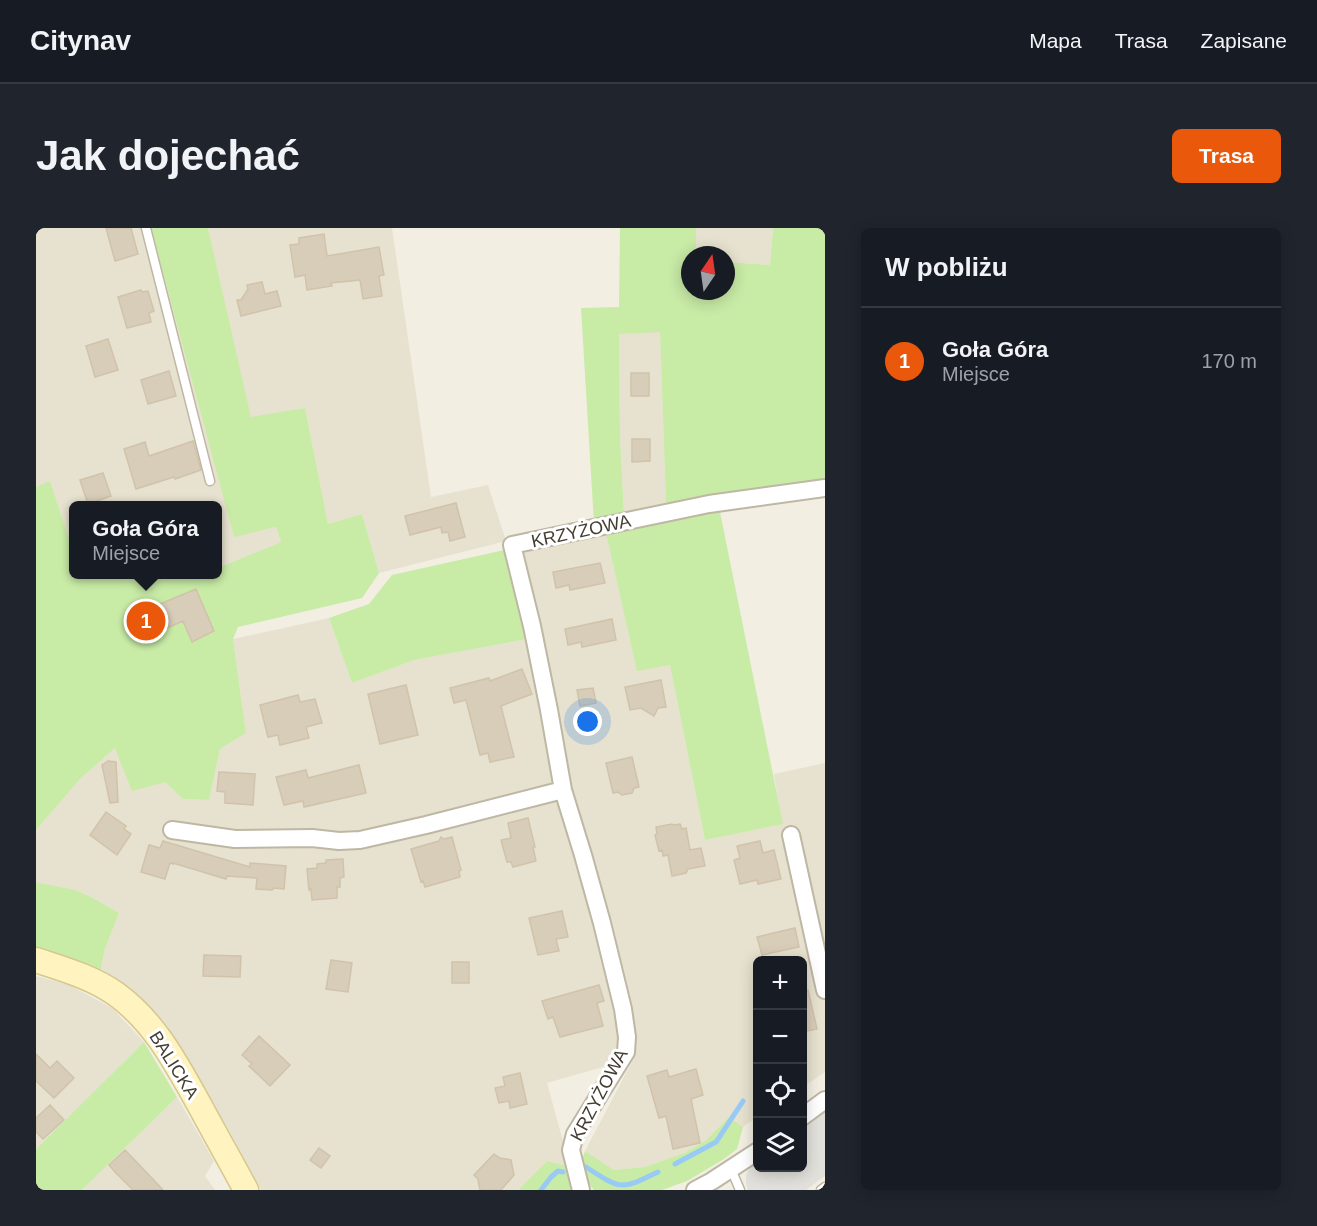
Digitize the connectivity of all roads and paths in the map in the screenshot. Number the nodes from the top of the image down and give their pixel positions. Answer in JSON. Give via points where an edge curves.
{"nodes":[{"id":1,"x":146,"y":228,"type":"edge"},
{"id":2,"x":210,"y":481,"type":"dead end"},
{"id":3,"x":825,"y":488,"type":"edge"},
{"id":4,"x":564,"y":790,"type":"junction"},
{"id":5,"x":172,"y":830,"type":"dead end"},
{"id":6,"x":791,"y":835,"type":"dead end"},
{"id":7,"x":36,"y":960,"type":"edge"},
{"id":8,"x":825,"y":990,"type":"edge"},
{"id":9,"x":825,"y":1100,"type":"edge"},
{"id":10,"x":807,"y":1113,"type":"edge"},
{"id":11,"x":753,"y":1155,"type":"edge"},
{"id":12,"x":731,"y":1169,"type":"junction"},
{"id":13,"x":825,"y":1187,"type":"edge"},
{"id":14,"x":246,"y":1190,"type":"edge"},
{"id":15,"x":581,"y":1190,"type":"edge"},
{"id":16,"x":695,"y":1190,"type":"edge"},
{"id":17,"x":740,"y":1190,"type":"edge"},
{"id":18,"x":821,"y":1190,"type":"edge"}],
"edges":[{"from":1,"to":2,"type":"lane"},
{"from":3,"to":4,"type":"street","name":"KRZYŻOWA","via":[[709,504],[512,545]]},
{"from":4,"to":5,"type":"street","via":[[360,840],[235,839]]},
{"from":4,"to":15,"type":"street","name":"KRZYŻOWA","via":[[602,923],[627,1037],[626,1052],[575,1134],[571,1150]]},
{"from":6,"to":8,"type":"street"},
{"from":7,"to":14,"type":"street","name":"BALICKA","via":[[96,982],[144,1019],[187,1081]]},
{"from":9,"to":10,"type":"street"},
{"from":11,"to":12,"type":"street"},
{"from":12,"to":16,"type":"street"},
{"from":12,"to":17,"type":"lane"},
{"from":13,"to":18,"type":"lane"}]}
